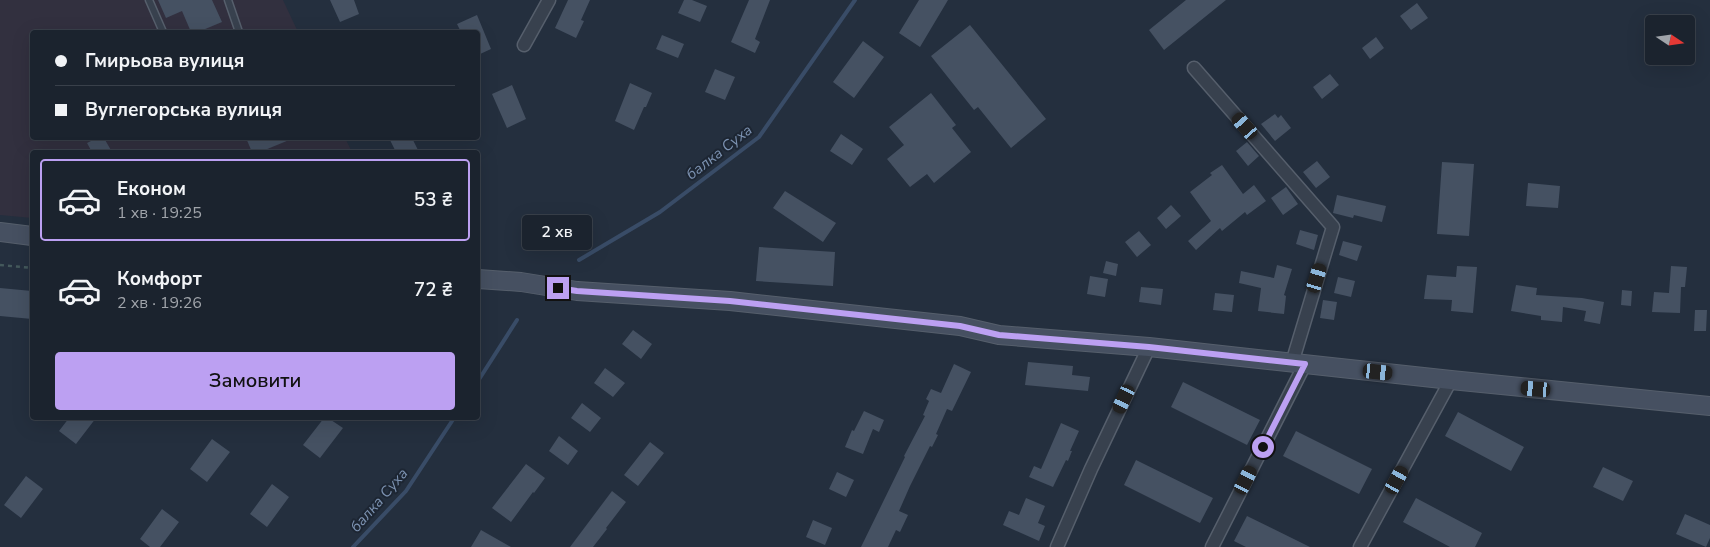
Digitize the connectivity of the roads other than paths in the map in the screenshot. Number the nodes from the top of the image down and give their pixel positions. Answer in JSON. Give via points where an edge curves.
{"nodes":[{"id":1,"x":148,"y":0,"type":"edge"},
{"id":2,"x":228,"y":0,"type":"edge"},
{"id":3,"x":549,"y":0,"type":"edge"},
{"id":4,"x":162,"y":30,"type":"edge"},
{"id":5,"x":238,"y":30,"type":"edge"},
{"id":6,"x":524,"y":45,"type":"dead end"},
{"id":7,"x":1194,"y":68,"type":"dead end"},
{"id":8,"x":0,"y":232,"type":"edge"},
{"id":9,"x":30,"y":236,"type":"edge"},
{"id":10,"x":480,"y":279,"type":"edge"},
{"id":11,"x":1149,"y":347,"type":"junction"},
{"id":12,"x":1298,"y":363,"type":"junction"},
{"id":13,"x":1452,"y":380,"type":"junction"},
{"id":14,"x":1710,"y":406,"type":"edge"},
{"id":15,"x":1057,"y":547,"type":"edge"},
{"id":16,"x":1212,"y":547,"type":"edge"},
{"id":17,"x":1360,"y":547,"type":"edge"}],
"edges":[{"from":1,"to":4,"type":"lane"},
{"from":2,"to":5,"type":"lane"},
{"from":3,"to":6,"type":"street"},
{"from":7,"to":12,"type":"street","via":[[1333,227]]},
{"from":8,"to":9,"type":"main road"},
{"from":10,"to":11,"type":"main road","via":[[577,291],[730,301],[960,326],[999,335]]},
{"from":11,"to":12,"type":"main road"},
{"from":11,"to":15,"type":"street"},
{"from":12,"to":13,"type":"main road"},
{"from":12,"to":16,"type":"street"},
{"from":13,"to":14,"type":"main road"},
{"from":13,"to":17,"type":"street"}]}
